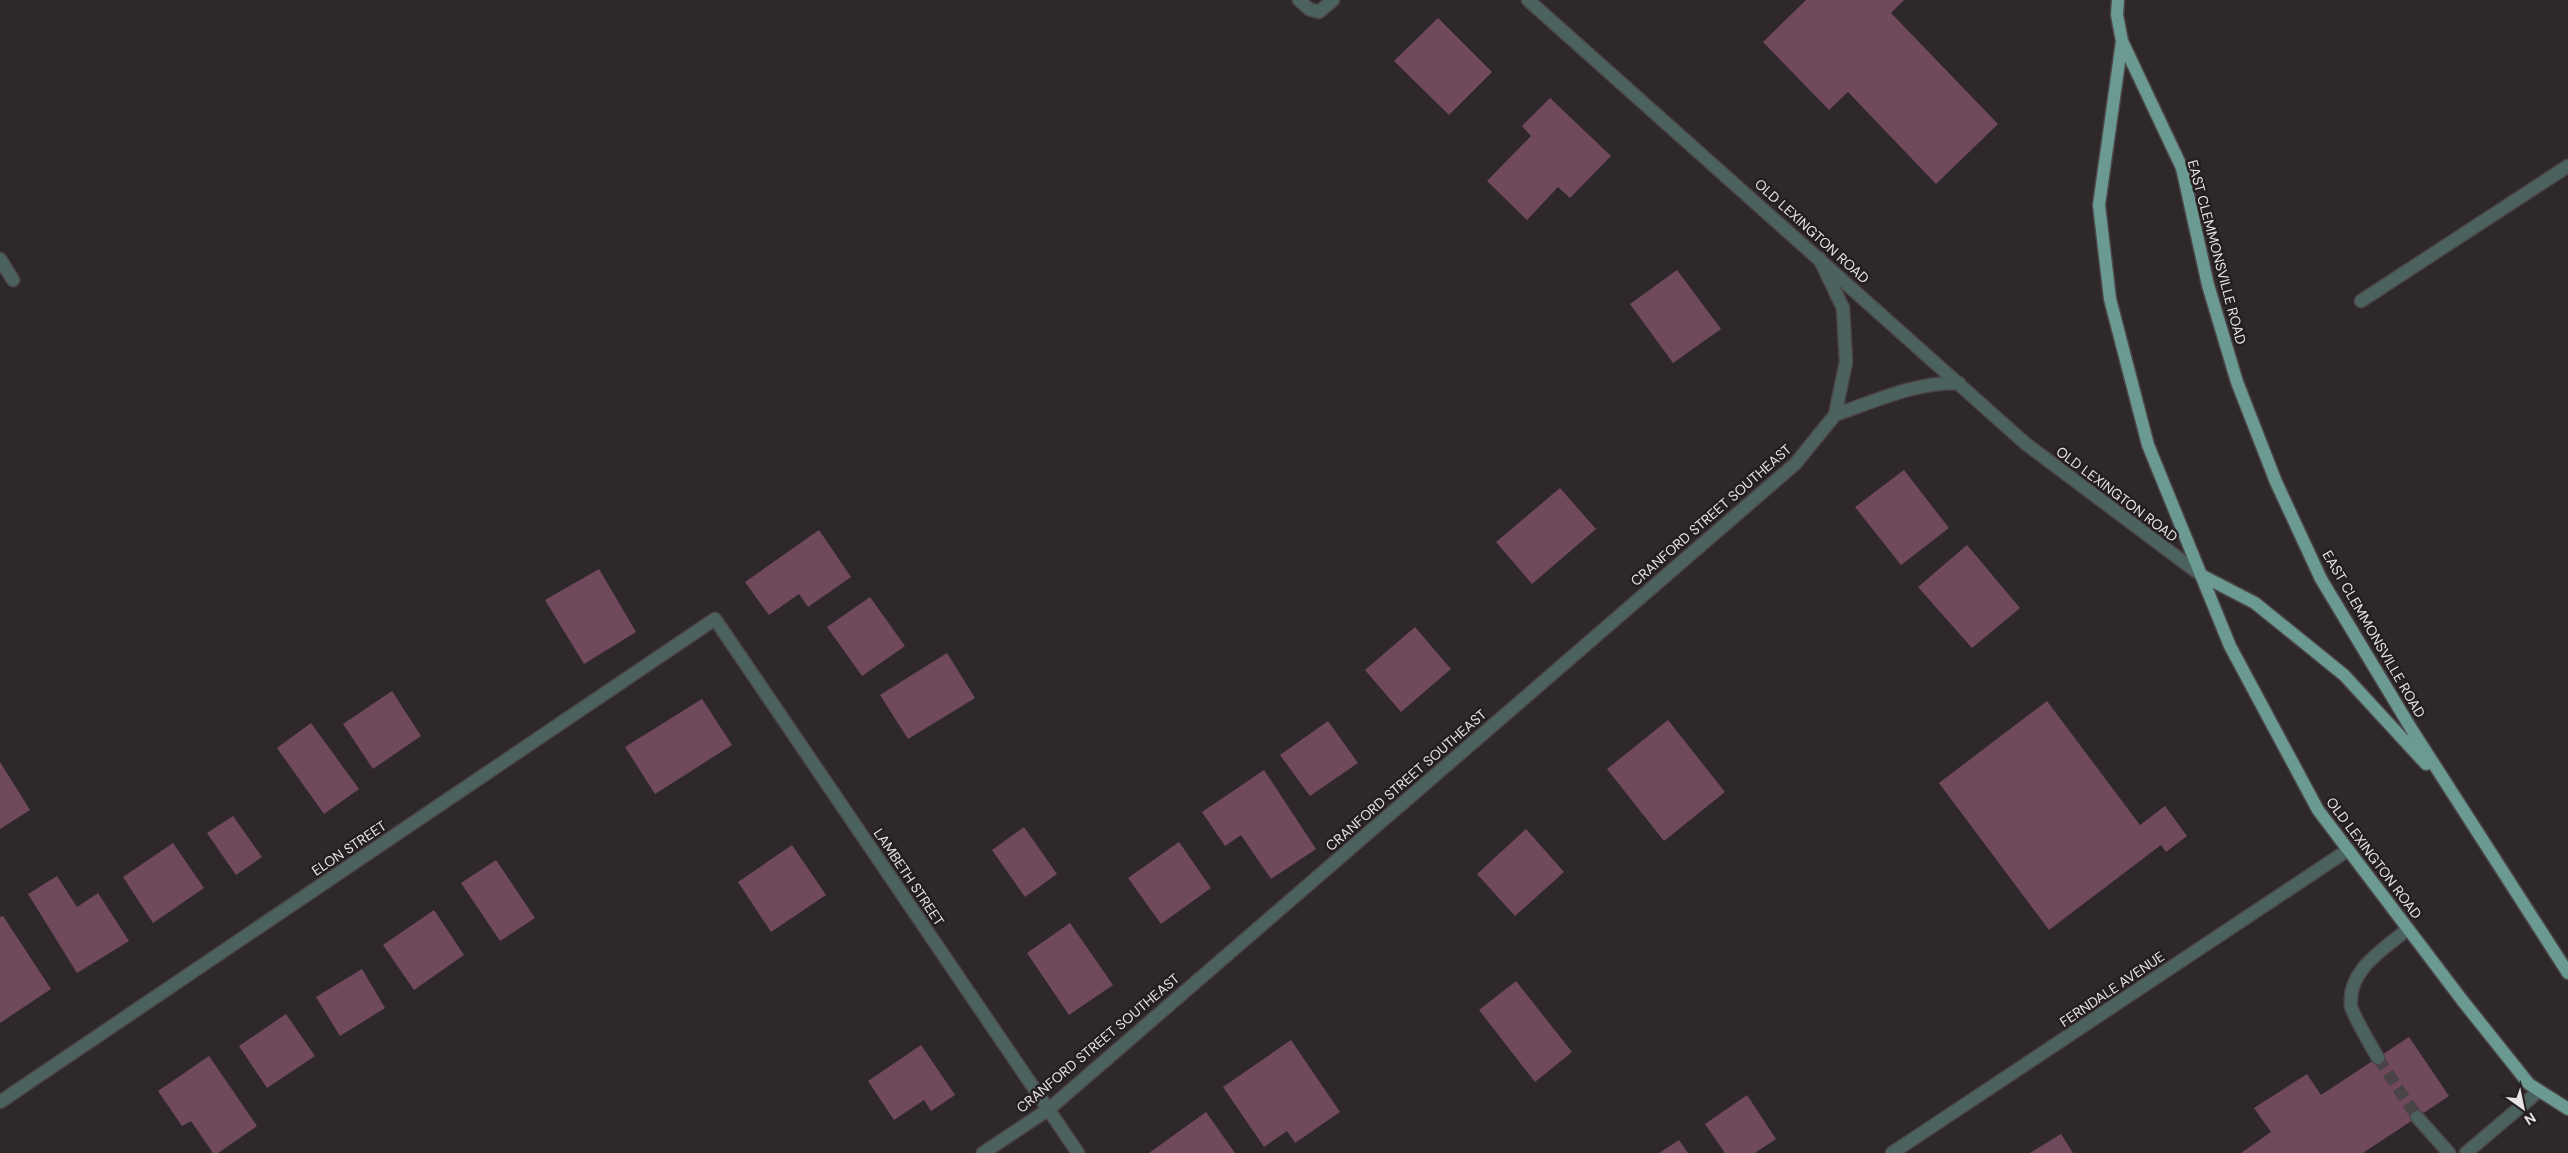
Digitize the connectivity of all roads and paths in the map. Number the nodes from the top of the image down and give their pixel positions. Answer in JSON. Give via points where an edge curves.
{"nodes":[{"id":1,"x":1299,"y":0,"type":"edge"},
{"id":2,"x":1333,"y":0,"type":"edge"},
{"id":3,"x":1528,"y":0,"type":"edge"},
{"id":4,"x":2118,"y":0,"type":"edge"},
{"id":5,"x":2122,"y":41,"type":"junction"},
{"id":6,"x":2568,"y":166,"type":"edge"},
{"id":7,"x":1819,"y":258,"type":"junction"},
{"id":8,"x":0,"y":260,"type":"edge"},
{"id":9,"x":13,"y":280,"type":"dead end"},
{"id":10,"x":2361,"y":301,"type":"dead end"},
{"id":11,"x":1959,"y":383,"type":"junction"},
{"id":12,"x":1835,"y":416,"type":"junction"},
{"id":13,"x":2201,"y":575,"type":"junction"},
{"id":14,"x":715,"y":619,"type":"joint"},
{"id":15,"x":2448,"y":788,"type":"junction"},
{"id":16,"x":2348,"y":850,"type":"junction"},
{"id":17,"x":2408,"y":929,"type":"junction"},
{"id":18,"x":2568,"y":973,"type":"edge"},
{"id":19,"x":2378,"y":1058,"type":"tunnel mouth"},
{"id":20,"x":2539,"y":1091,"type":"junction"},
{"id":21,"x":0,"y":1102,"type":"edge"},
{"id":22,"x":2568,"y":1108,"type":"edge"},
{"id":23,"x":1049,"y":1109,"type":"junction"},
{"id":24,"x":2417,"y":1117,"type":"tunnel mouth"},
{"id":25,"x":983,"y":1153,"type":"edge"},
{"id":26,"x":1078,"y":1153,"type":"edge"},
{"id":27,"x":1892,"y":1153,"type":"edge"},
{"id":28,"x":2449,"y":1153,"type":"edge"},
{"id":29,"x":2466,"y":1153,"type":"edge"}],
"edges":[{"from":1,"to":2,"type":"street","via":[[1309,9],[1319,12]]},
{"from":3,"to":7,"type":"street","name":"OLD LEXINGTON ROAD"},
{"from":4,"to":5,"type":"main road","name":"EAST CLEMMONSVILLE ROAD"},
{"from":5,"to":13,"type":"main road","name":"EAST CLEMMONSVILLE ROAD","via":[[2099,205],[2110,299],[2148,445]]},
{"from":5,"to":15,"type":"main road","name":"EAST CLEMMONSVILLE ROAD","via":[[2182,168],[2208,285],[2229,356],[2276,482],[2321,579]]},
{"from":6,"to":10,"type":"street"},
{"from":7,"to":11,"type":"street","name":"OLD LEXINGTON ROAD"},
{"from":7,"to":12,"type":"street","name":"CRANFORD STREET SOUTHEAST","via":[[1843,308],[1846,362]]},
{"from":8,"to":9,"type":"street"},
{"from":11,"to":12,"type":"street","name":"CRANFORD STREET SOUTHEAST","via":[[1895,393]]},
{"from":11,"to":13,"type":"street","name":"OLD LEXINGTON ROAD","via":[[2026,444]]},
{"from":12,"to":23,"type":"street","name":"CRANFORD STREET SOUTHEAST","via":[[1795,464]]},
{"from":13,"to":15,"type":"main road","via":[[2254,603],[2344,675]]},
{"from":13,"to":16,"type":"main road","name":"OLD LEXINGTON ROAD","via":[[2230,646],[2318,810]]},
{"from":14,"to":21,"type":"street","name":"ELON STREET"},
{"from":14,"to":23,"type":"street","name":"LAMBETH STREET"},
{"from":15,"to":18,"type":"main road"},
{"from":16,"to":17,"type":"main road","name":"OLD LEXINGTON ROAD"},
{"from":16,"to":27,"type":"street","name":"FERNDALE AVENUE"},
{"from":17,"to":19,"type":"street","via":[[2364,965],[2354,984],[2351,1007]]},
{"from":17,"to":20,"type":"main road","name":"OLD LEXINGTON ROAD","via":[[2529,1084]]},
{"from":20,"to":22,"type":"main road","name":"OLD LEXINGTON ROAD"},
{"from":20,"to":29,"type":"street"},
{"from":23,"to":25,"type":"street","name":"CRANFORD STREET SOUTHEAST"},
{"from":23,"to":26,"type":"street","name":"LAMBETH STREET"},
{"from":24,"to":28,"type":"street"}]}
